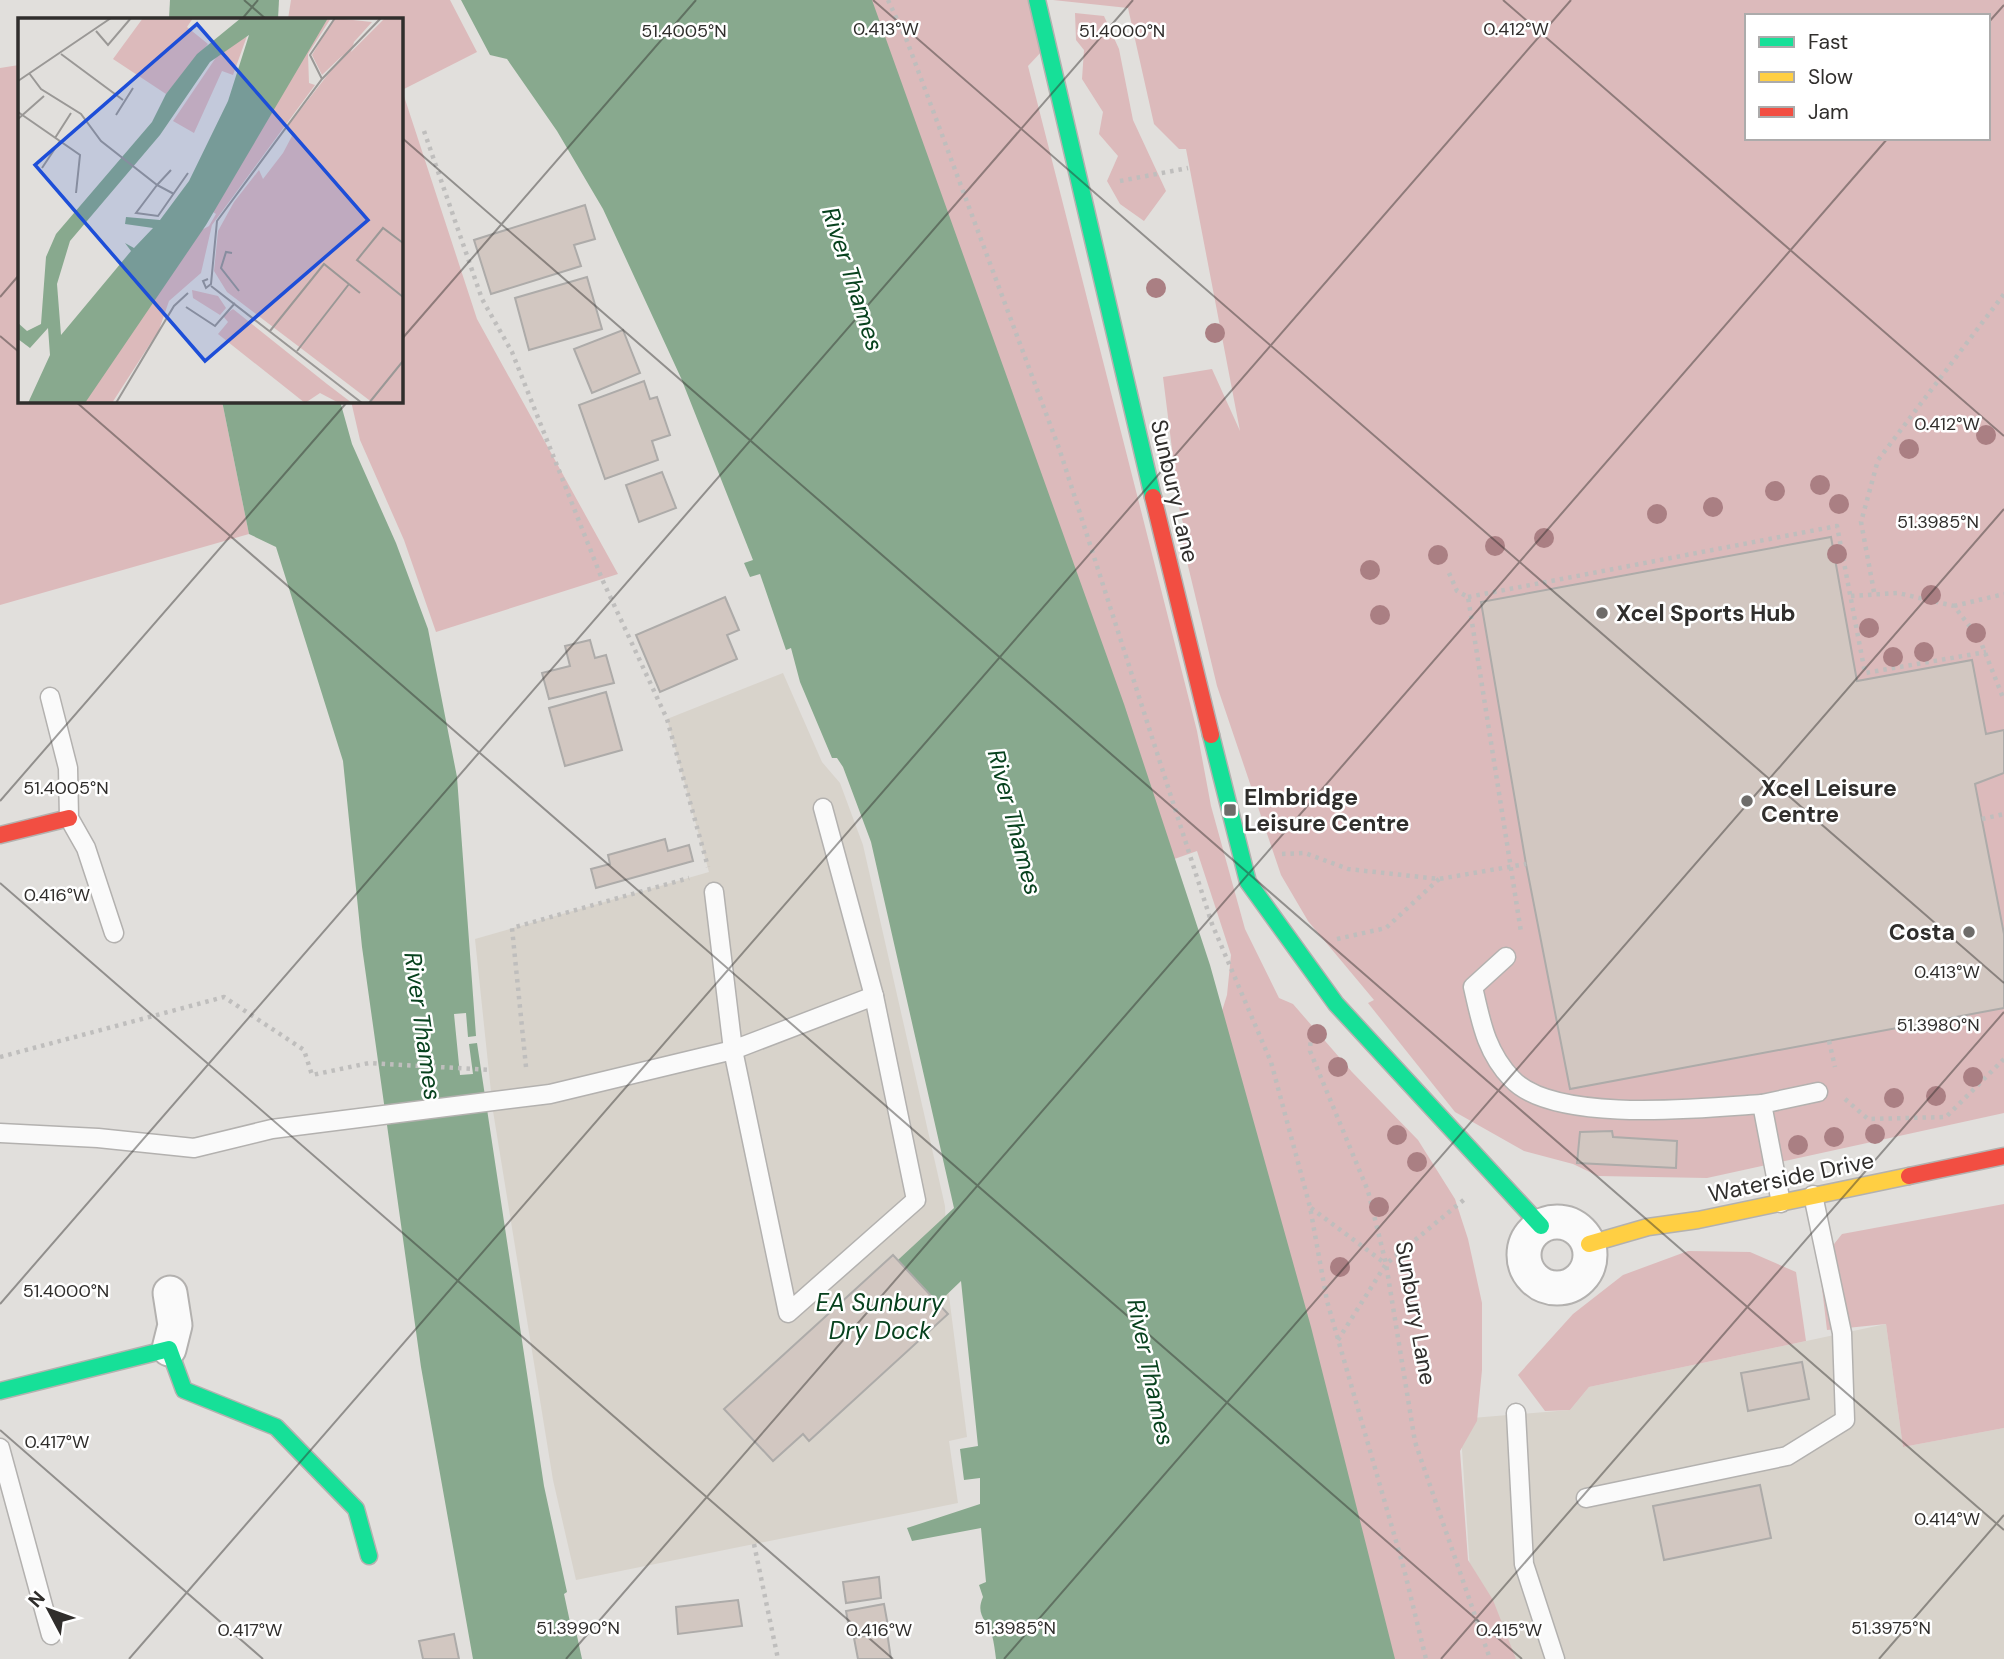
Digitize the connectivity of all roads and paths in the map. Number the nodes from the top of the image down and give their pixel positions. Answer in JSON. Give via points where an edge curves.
{"nodes":[{"id":1,"x":888,"y":0,"type":"edge"},
{"id":2,"x":1037,"y":0,"type":"edge"},
{"id":3,"x":424,"y":131,"type":"dead end"},
{"id":4,"x":1188,"y":168,"type":"dead end"},
{"id":5,"x":1112,"y":183,"type":"dead end"},
{"id":6,"x":2004,"y":294,"type":"edge"},
{"id":7,"x":1449,"y":573,"type":"dead end"},
{"id":8,"x":1874,"y":592,"type":"junction"},
{"id":9,"x":2004,"y":594,"type":"edge"},
{"id":10,"x":1851,"y":596,"type":"junction"},
{"id":11,"x":1468,"y":597,"type":"junction"},
{"id":12,"x":1954,"y":606,"type":"junction"},
{"id":13,"x":1986,"y":652,"type":"junction"},
{"id":14,"x":50,"y":697,"type":"dead end"},
{"id":15,"x":2004,"y":700,"type":"edge"},
{"id":16,"x":823,"y":808,"type":"dead end"},
{"id":17,"x":2004,"y":814,"type":"edge"},
{"id":18,"x":69,"y":818,"type":"junction"},
{"id":19,"x":1982,"y":819,"type":"dead end"},
{"id":20,"x":0,"y":835,"type":"edge"},
{"id":21,"x":1243,"y":857,"type":"junction"},
{"id":22,"x":1525,"y":864,"type":"dead end"},
{"id":23,"x":1509,"y":867,"type":"junction"},
{"id":24,"x":709,"y":872,"type":"dead end"},
{"id":25,"x":696,"y":876,"type":"dead end"},
{"id":26,"x":1439,"y":879,"type":"junction"},
{"id":27,"x":714,"y":892,"type":"dead end"},
{"id":28,"x":114,"y":933,"type":"dead end"},
{"id":29,"x":1291,"y":942,"type":"junction"},
{"id":30,"x":1506,"y":957,"type":"joint"},
{"id":31,"x":1314,"y":974,"type":"junction"},
{"id":32,"x":874,"y":996,"type":"junction"},
{"id":33,"x":1829,"y":1041,"type":"dead end"},
{"id":34,"x":733,"y":1050,"type":"junction"},
{"id":35,"x":0,"y":1057,"type":"edge"},
{"id":36,"x":2004,"y":1059,"type":"edge"},
{"id":37,"x":500,"y":1070,"type":"dead end"},
{"id":38,"x":513,"y":1071,"type":"dead end"},
{"id":39,"x":1837,"y":1076,"type":"dead end"},
{"id":40,"x":1818,"y":1092,"type":"dead end"},
{"id":41,"x":1843,"y":1096,"type":"dead end"},
{"id":42,"x":1762,"y":1104,"type":"junction"},
{"id":43,"x":0,"y":1133,"type":"edge"},
{"id":44,"x":2004,"y":1156,"type":"edge"},
{"id":45,"x":1472,"y":1194,"type":"dead end"},
{"id":46,"x":1813,"y":1195,"type":"junction"},
{"id":47,"x":1781,"y":1203,"type":"junction"},
{"id":48,"x":1310,"y":1207,"type":"junction"},
{"id":49,"x":1541,"y":1226,"type":"junction"},
{"id":50,"x":1588,"y":1244,"type":"junction"},
{"id":51,"x":1386,"y":1264,"type":"junction"},
{"id":52,"x":170,"y":1293,"type":"dead end"},
{"id":53,"x":1338,"y":1341,"type":"junction"},
{"id":54,"x":169,"y":1349,"type":"junction"},
{"id":55,"x":0,"y":1391,"type":"edge"},
{"id":56,"x":1516,"y":1413,"type":"dead end"},
{"id":57,"x":0,"y":1448,"type":"edge"},
{"id":58,"x":1586,"y":1498,"type":"dead end"},
{"id":59,"x":754,"y":1544,"type":"dead end"},
{"id":60,"x":369,"y":1556,"type":"dead end"},
{"id":61,"x":51,"y":1635,"type":"dead end"},
{"id":62,"x":778,"y":1659,"type":"edge"},
{"id":63,"x":1426,"y":1659,"type":"edge"},
{"id":64,"x":1490,"y":1659,"type":"edge"},
{"id":65,"x":1555,"y":1659,"type":"edge"}],
"edges":[{"from":1,"to":48,"type":"path","via":[[1060,451],[1212,924],[1270,1062]]},
{"from":2,"to":21,"type":"street","name":"Sunbury Lane","via":[[1171,575]]},
{"from":3,"to":24,"type":"path","via":[[482,299],[512,352],[602,579],[667,719]]},
{"from":4,"to":5,"type":"path"},
{"from":6,"to":8,"type":"path","via":[[1878,460],[1861,522]]},
{"from":7,"to":11,"type":"path","via":[[1457,591]]},
{"from":8,"to":10,"type":"path"},
{"from":8,"to":12,"type":"path"},
{"from":9,"to":12,"type":"path"},
{"from":10,"to":11,"type":"path","via":[[1837,526]]},
{"from":10,"to":13,"type":"path","via":[[1865,673]]},
{"from":11,"to":23,"type":"path"},
{"from":12,"to":13,"type":"path"},
{"from":13,"to":15,"type":"path"},
{"from":14,"to":18,"type":"lane","via":[[68,768]]},
{"from":16,"to":32,"type":"lane"},
{"from":17,"to":19,"type":"path"},
{"from":18,"to":20,"type":"street"},
{"from":18,"to":28,"type":"lane","via":[[86,848]]},
{"from":21,"to":26,"type":"path","via":[[1306,853],[1348,869]]},
{"from":21,"to":29,"type":"street","name":"Sunbury Lane","via":[[1248,882]]},
{"from":22,"to":23,"type":"path"},
{"from":23,"to":26,"type":"path"},
{"from":23,"to":30,"type":"path","via":[[1526,955]]},
{"from":25,"to":38,"type":"path","via":[[512,928],[526,1072]]},
{"from":26,"to":29,"type":"path","via":[[1386,928],[1348,939]]},
{"from":27,"to":34,"type":"lane"},
{"from":29,"to":31,"type":"street","name":"Sunbury Lane"},
{"from":30,"to":42,"type":"lane","via":[[1473,987],[1485,1040],[1514,1082],[1536,1096],[1577,1105],[1666,1111]]},
{"from":31,"to":49,"type":"street","name":"Sunbury Lane","via":[[1336,1004]]},
{"from":31,"to":51,"type":"path","name":"Sunbury Lane","via":[[1310,1051],[1368,1191]]},
{"from":32,"to":34,"type":"lane"},
{"from":32,"to":34,"type":"lane","via":[[916,1200],[788,1313]]},
{"from":33,"to":39,"type":"path"},
{"from":34,"to":43,"type":"lane","via":[[550,1094],[272,1129],[194,1148]]},
{"from":35,"to":37,"type":"path","via":[[224,997],[304,1050],[312,1075],[369,1063]]},
{"from":36,"to":41,"type":"path","via":[[1946,1117],[1868,1119]]},
{"from":40,"to":42,"type":"lane"},
{"from":42,"to":47,"type":"lane"},
{"from":44,"to":46,"type":"street","name":"Waterside Drive"},
{"from":45,"to":51,"type":"path"},
{"from":46,"to":47,"type":"street","name":"Waterside Drive"},
{"from":46,"to":58,"type":"lane","via":[[1842,1333],[1845,1420],[1787,1456]]},
{"from":47,"to":50,"type":"street","name":"Waterside Drive","via":[[1648,1227]]},
{"from":48,"to":51,"type":"path"},
{"from":48,"to":53,"type":"path"},
{"from":49,"to":50,"type":"street","via":[[1563,1222],[1574,1227]]},
{"from":49,"to":50,"type":"street","via":[[1530,1234],[1523,1255],[1525,1267],[1540,1285],[1554,1289],[1576,1283],[1589,1264]]},
{"from":51,"to":53,"type":"path"},
{"from":51,"to":64,"type":"path","name":"Sunbury Lane","via":[[1415,1442]]},
{"from":52,"to":54,"type":"street","via":[[175,1325]]},
{"from":53,"to":63,"type":"path"},
{"from":54,"to":55,"type":"street"},
{"from":54,"to":60,"type":"street","via":[[184,1390],[275,1427],[356,1509]]},
{"from":56,"to":65,"type":"lane","via":[[1524,1564]]},
{"from":57,"to":61,"type":"lane"},
{"from":59,"to":62,"type":"path"}]}
